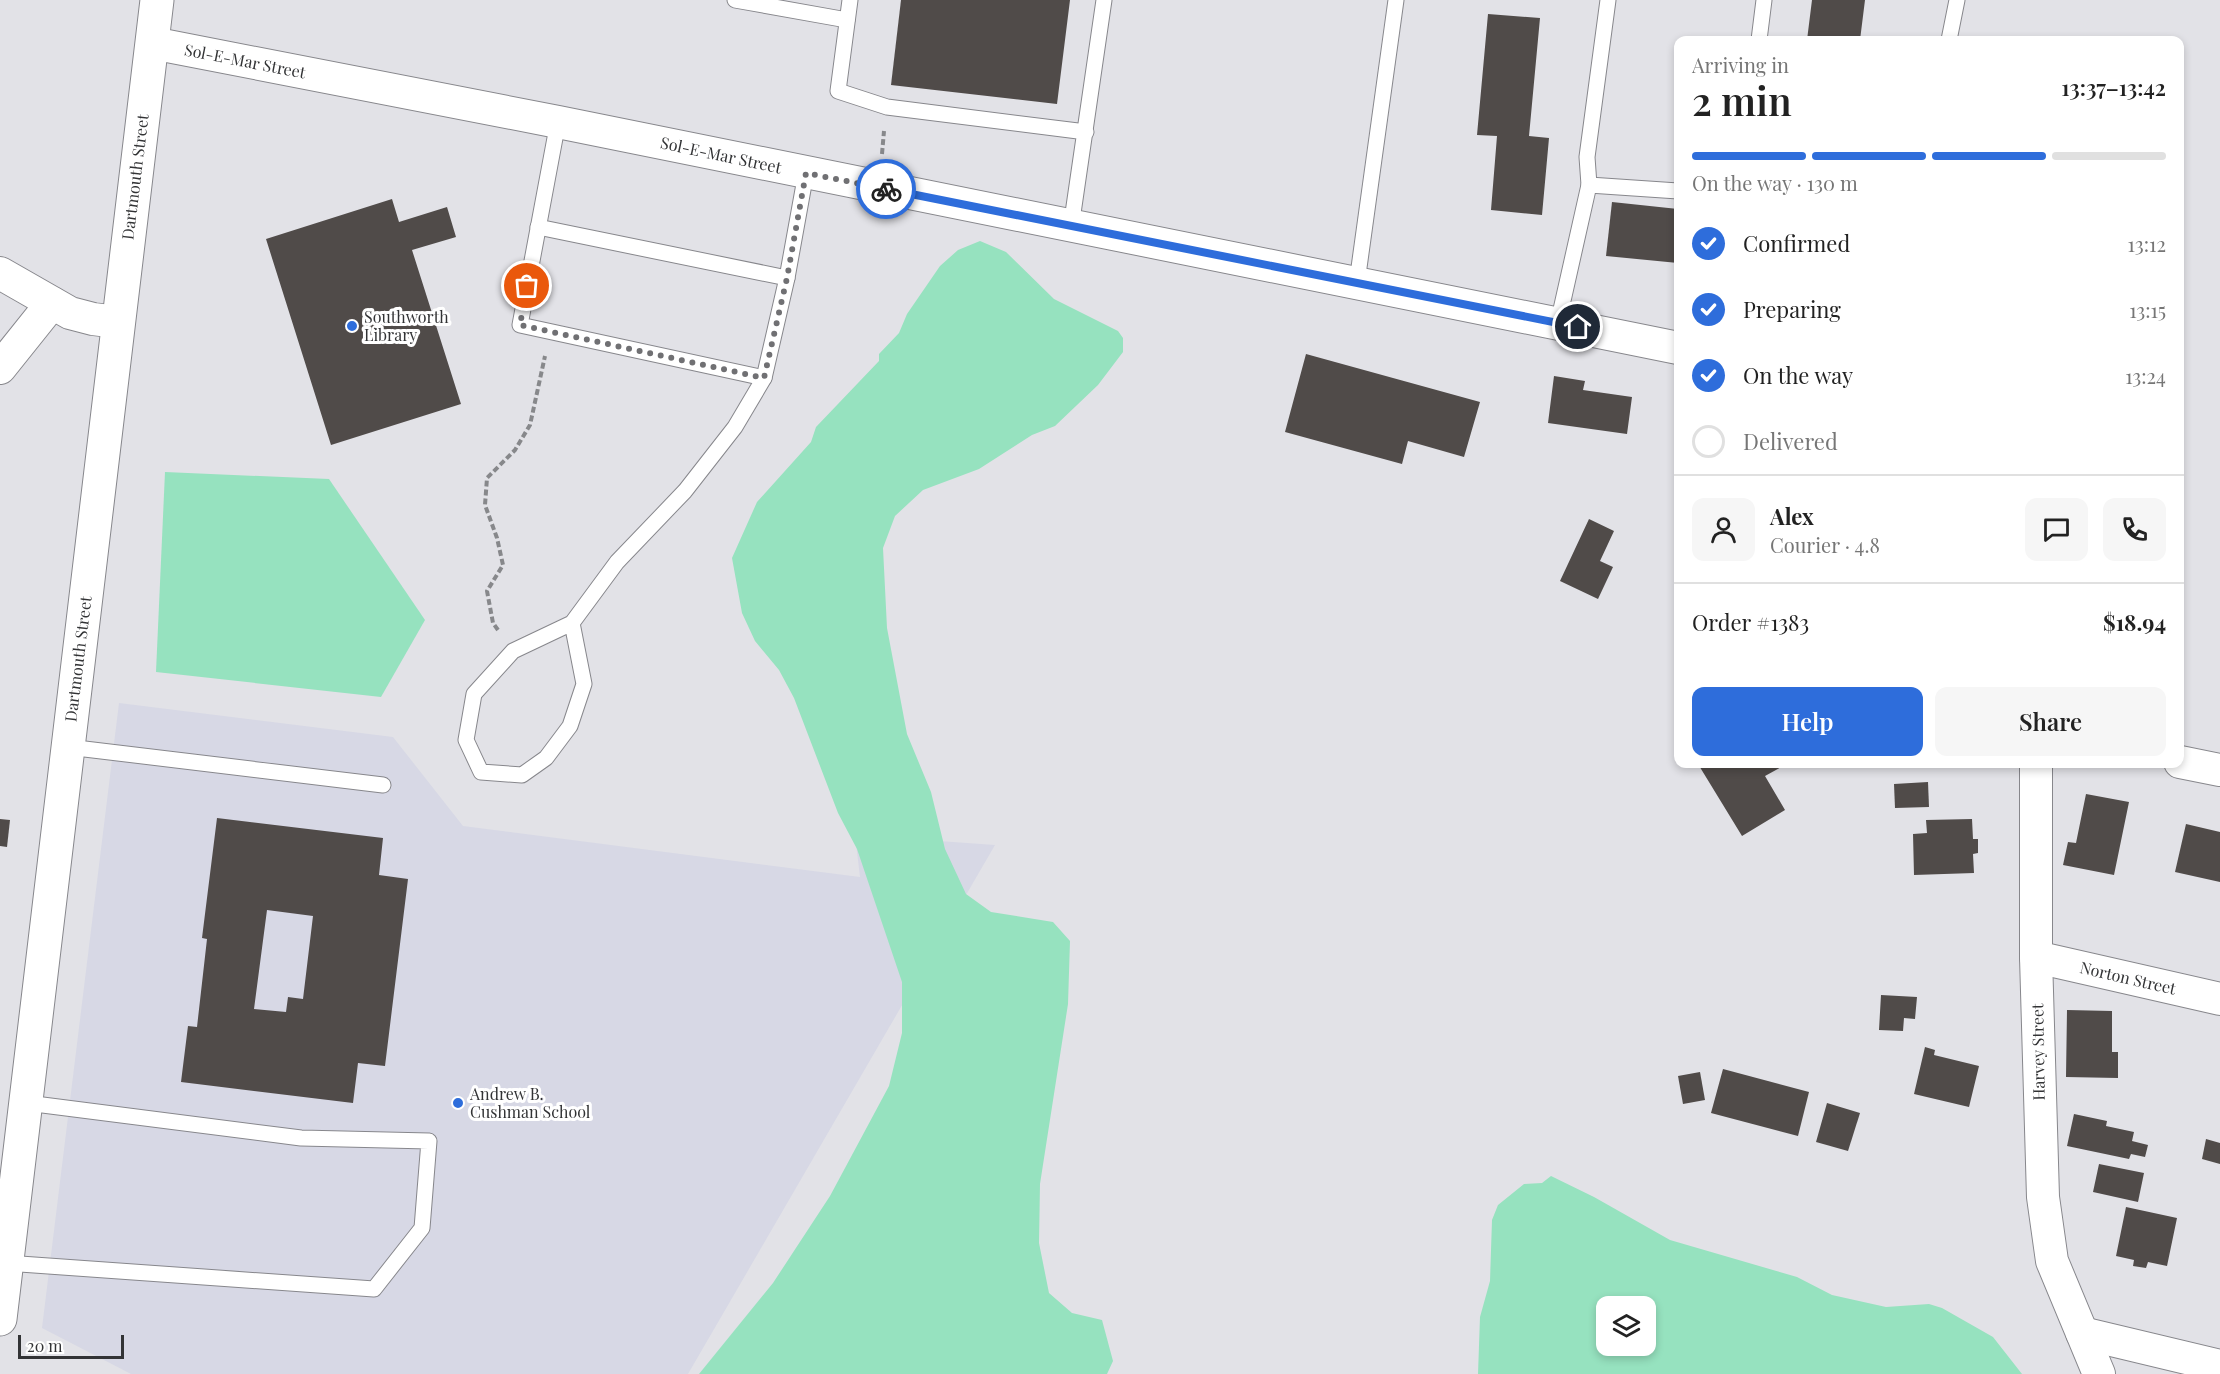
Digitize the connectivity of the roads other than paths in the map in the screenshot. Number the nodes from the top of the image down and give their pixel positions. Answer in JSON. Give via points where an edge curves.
{"nodes":[{"id":1,"x":157,"y":0,"type":"edge"},
{"id":2,"x":735,"y":0,"type":"edge"},
{"id":3,"x":850,"y":0,"type":"edge"},
{"id":4,"x":1104,"y":0,"type":"edge"},
{"id":5,"x":1396,"y":0,"type":"edge"},
{"id":6,"x":1608,"y":0,"type":"edge"},
{"id":7,"x":1764,"y":0,"type":"edge"},
{"id":8,"x":1957,"y":0,"type":"edge"},
{"id":9,"x":847,"y":20,"type":"junction"},
{"id":10,"x":1760,"y":36,"type":"edge"},
{"id":11,"x":1950,"y":36,"type":"edge"},
{"id":12,"x":152,"y":43,"type":"junction"},
{"id":13,"x":558,"y":122,"type":"junction"},
{"id":14,"x":1086,"y":132,"type":"junction"},
{"id":15,"x":806,"y":173,"type":"junction"},
{"id":16,"x":1589,"y":184,"type":"junction"},
{"id":17,"x":1674,"y":192,"type":"edge"},
{"id":18,"x":538,"y":227,"type":"junction"},
{"id":19,"x":1071,"y":227,"type":"junction"},
{"id":20,"x":0,"y":273,"type":"edge"},
{"id":21,"x":787,"y":278,"type":"junction"},
{"id":22,"x":1357,"y":282,"type":"junction"},
{"id":23,"x":52,"y":303,"type":"junction"},
{"id":24,"x":117,"y":321,"type":"junction"},
{"id":25,"x":1558,"y":323,"type":"junction"},
{"id":26,"x":1674,"y":347,"type":"edge"},
{"id":27,"x":0,"y":368,"type":"edge"},
{"id":28,"x":764,"y":378,"type":"junction"},
{"id":29,"x":572,"y":623,"type":"junction"},
{"id":30,"x":68,"y":747,"type":"junction"},
{"id":31,"x":2184,"y":763,"type":"edge"},
{"id":32,"x":2036,"y":768,"type":"edge"},
{"id":33,"x":2220,"y":771,"type":"edge"},
{"id":34,"x":383,"y":785,"type":"dead end"},
{"id":35,"x":2036,"y":957,"type":"junction"},
{"id":36,"x":2220,"y":999,"type":"edge"},
{"id":37,"x":27,"y":1103,"type":"junction"},
{"id":38,"x":6,"y":1263,"type":"junction"},
{"id":39,"x":0,"y":1318,"type":"edge"},
{"id":40,"x":2082,"y":1333,"type":"junction"},
{"id":41,"x":2220,"y":1365,"type":"edge"},
{"id":42,"x":2098,"y":1374,"type":"edge"}],
"edges":[{"from":1,"to":12,"type":"main road","name":"Dartmouth Street"},
{"from":2,"to":9,"type":"lane"},
{"from":3,"to":9,"type":"lane"},
{"from":4,"to":14,"type":"lane"},
{"from":5,"to":22,"type":"lane"},
{"from":6,"to":16,"type":"lane","via":[[1587,157]]},
{"from":7,"to":10,"type":"lane"},
{"from":8,"to":11,"type":"lane"},
{"from":9,"to":14,"type":"lane","via":[[838,91],[887,107]]},
{"from":12,"to":13,"type":"street","name":"Sol-E-Mar Street"},
{"from":12,"to":24,"type":"main road","name":"Dartmouth Street"},
{"from":13,"to":15,"type":"street","name":"Sol-E-Mar Street"},
{"from":13,"to":18,"type":"lane"},
{"from":14,"to":19,"type":"lane"},
{"from":15,"to":19,"type":"street","name":"Sol-E-Mar Street"},
{"from":15,"to":21,"type":"lane"},
{"from":16,"to":17,"type":"lane"},
{"from":16,"to":25,"type":"lane"},
{"from":18,"to":21,"type":"lane"},
{"from":18,"to":28,"type":"lane","via":[[520,325]]},
{"from":19,"to":22,"type":"street","name":"Sol-E-Mar Street"},
{"from":20,"to":23,"type":"street"},
{"from":21,"to":28,"type":"lane"},
{"from":22,"to":25,"type":"street","name":"Sol-E-Mar Street"},
{"from":23,"to":24,"type":"street","via":[[70,313]]},
{"from":23,"to":27,"type":"street"},
{"from":24,"to":30,"type":"main road","name":"Dartmouth Street"},
{"from":25,"to":26,"type":"street","name":"Sol-E-Mar Street"},
{"from":28,"to":29,"type":"lane","via":[[728,436],[685,490],[617,562]]},
{"from":29,"to":29,"type":"lane","via":[[513,651],[474,694],[466,740],[481,772],[522,775],[546,758],[570,726],[584,684]]},
{"from":30,"to":34,"type":"lane"},
{"from":30,"to":37,"type":"main road","name":"Dartmouth Street"},
{"from":31,"to":33,"type":"street"},
{"from":32,"to":35,"type":"street","name":"Harvey Street"},
{"from":35,"to":36,"type":"street","name":"Norton Street"},
{"from":35,"to":40,"type":"street","name":"Harvey Street","via":[[2040,1164],[2046,1229],[2052,1261]]},
{"from":37,"to":38,"type":"main road","name":"Dartmouth Street"},
{"from":37,"to":38,"type":"lane","via":[[301,1137],[429,1141],[422,1228],[374,1289]]},
{"from":38,"to":39,"type":"main road","name":"Dartmouth Street"},
{"from":40,"to":41,"type":"street"},
{"from":40,"to":42,"type":"street","name":"Harvey Street"}]}
